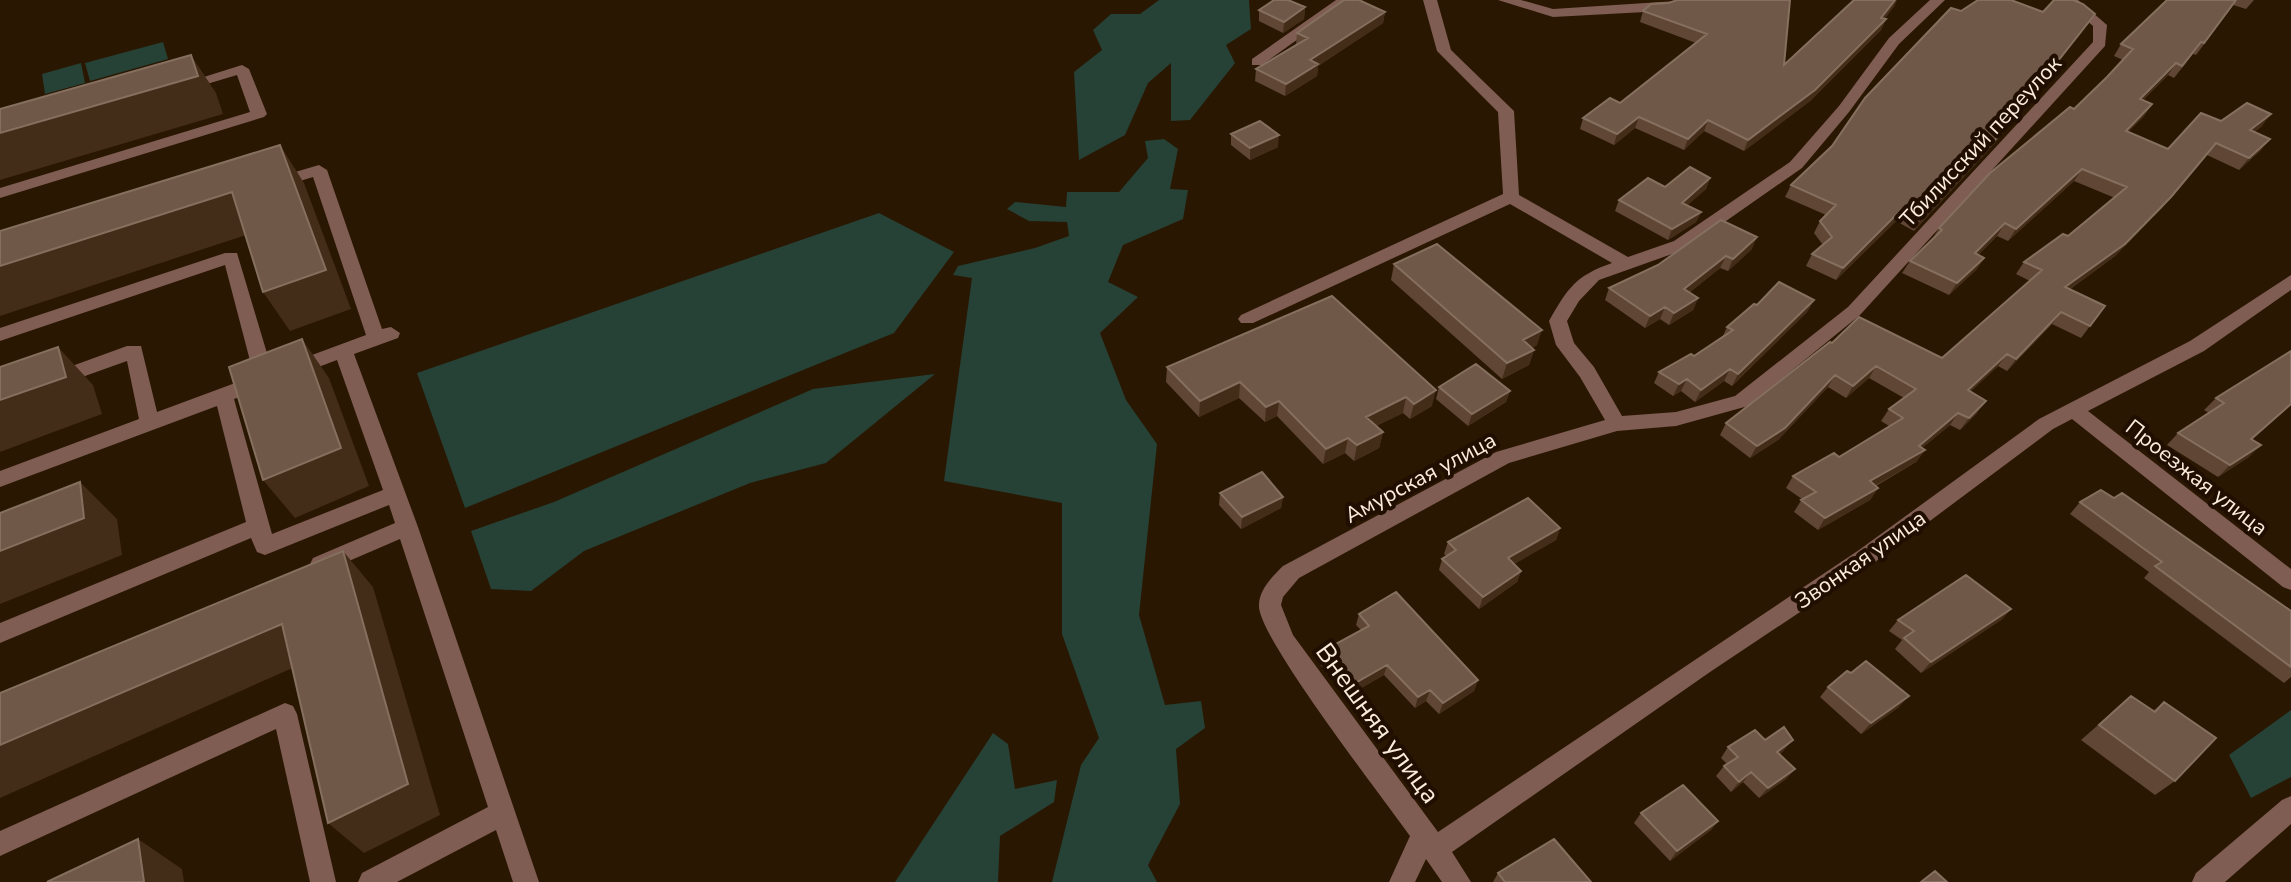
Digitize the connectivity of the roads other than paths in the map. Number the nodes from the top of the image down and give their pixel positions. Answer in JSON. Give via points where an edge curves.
{"nodes":[{"id":1,"x":1345,"y":0,"type":"edge"},
{"id":2,"x":1430,"y":0,"type":"edge"},
{"id":3,"x":1505,"y":0,"type":"edge"},
{"id":4,"x":1685,"y":0,"type":"edge"},
{"id":5,"x":1938,"y":0,"type":"edge"},
{"id":6,"x":2070,"y":0,"type":"edge"},
{"id":7,"x":1257,"y":62,"type":"dead end"},
{"id":8,"x":166,"y":91,"type":"edge"},
{"id":9,"x":258,"y":189,"type":"edge"},
{"id":10,"x":0,"y":193,"type":"edge"},
{"id":11,"x":1511,"y":197,"type":"junction"},
{"id":12,"x":1627,"y":264,"type":"junction"},
{"id":13,"x":2291,"y":281,"type":"edge"},
{"id":14,"x":1854,"y":311,"type":"joint"},
{"id":15,"x":1247,"y":319,"type":"dead end"},
{"id":16,"x":0,"y":335,"type":"edge"},
{"id":17,"x":343,"y":351,"type":"junction"},
{"id":18,"x":265,"y":380,"type":"junction"},
{"id":19,"x":45,"y":383,"type":"edge"},
{"id":20,"x":224,"y":396,"type":"junction"},
{"id":21,"x":2073,"y":410,"type":"junction"},
{"id":22,"x":150,"y":423,"type":"junction"},
{"id":23,"x":1617,"y":424,"type":"junction"},
{"id":24,"x":0,"y":479,"type":"edge"},
{"id":25,"x":395,"y":494,"type":"junction"},
{"id":26,"x":258,"y":526,"type":"junction"},
{"id":27,"x":407,"y":527,"type":"junction"},
{"id":28,"x":305,"y":570,"type":"edge"},
{"id":29,"x":2291,"y":581,"type":"edge"},
{"id":30,"x":1272,"y":590,"type":"joint"},
{"id":31,"x":0,"y":633,"type":"edge"},
{"id":32,"x":2291,"y":808,"type":"edge"},
{"id":33,"x":502,"y":813,"type":"junction"},
{"id":34,"x":1430,"y":841,"type":"junction"},
{"id":35,"x":0,"y":844,"type":"edge"},
{"id":36,"x":323,"y":882,"type":"edge"},
{"id":37,"x":371,"y":882,"type":"edge"},
{"id":38,"x":526,"y":882,"type":"edge"},
{"id":39,"x":1402,"y":882,"type":"edge"},
{"id":40,"x":1458,"y":882,"type":"edge"},
{"id":41,"x":2205,"y":882,"type":"edge"}],
"edges":[{"from":1,"to":7,"type":"street"},
{"from":2,"to":11,"type":"street","via":[[1444,51],[1506,111]]},
{"from":3,"to":4,"type":"street","via":[[1553,13],[1664,7]]},
{"from":5,"to":12,"type":"street","via":[[1894,41],[1796,165],[1680,245]]},
{"from":6,"to":14,"type":"street","name":"Тбилисский переулок","via":[[2100,25],[2100,43]]},
{"from":8,"to":10,"type":"street","via":[[242,69],[261,120]]},
{"from":9,"to":17,"type":"street","via":[[319,170],[384,336]]},
{"from":11,"to":12,"type":"street"},
{"from":11,"to":15,"type":"street"},
{"from":12,"to":23,"type":"street","via":[[1593,276],[1558,321],[1565,345]]},
{"from":13,"to":21,"type":"street","name":"Звонкая улица","via":[[2197,346]]},
{"from":14,"to":23,"type":"street","name":"Амурская улица","via":[[1741,401],[1676,419]]},
{"from":16,"to":18,"type":"street","via":[[231,257]]},
{"from":17,"to":18,"type":"street"},
{"from":17,"to":25,"type":"street"},
{"from":18,"to":20,"type":"street"},
{"from":19,"to":22,"type":"street","via":[[134,351]]},
{"from":20,"to":22,"type":"street"},
{"from":20,"to":26,"type":"street"},
{"from":21,"to":29,"type":"street","name":"Проезжая улица"},
{"from":21,"to":34,"type":"street","name":"Звонкая улица","via":[[2046,424],[1867,556]]},
{"from":22,"to":24,"type":"street"},
{"from":23,"to":30,"type":"street","name":"Амурская улица","via":[[1503,457],[1291,572]]},
{"from":25,"to":26,"type":"street","via":[[265,546]]},
{"from":25,"to":27,"type":"street"},
{"from":26,"to":31,"type":"street"},
{"from":27,"to":28,"type":"street"},
{"from":27,"to":33,"type":"street"},
{"from":30,"to":34,"type":"street","name":"Внешняя улица","via":[[1269,611],[1285,642]]},
{"from":32,"to":41,"type":"street"},
{"from":33,"to":37,"type":"street"},
{"from":33,"to":38,"type":"street"},
{"from":34,"to":39,"type":"street"},
{"from":34,"to":40,"type":"street","name":"Внешняя улица"},
{"from":35,"to":36,"type":"street","via":[[285,714]]}]}
